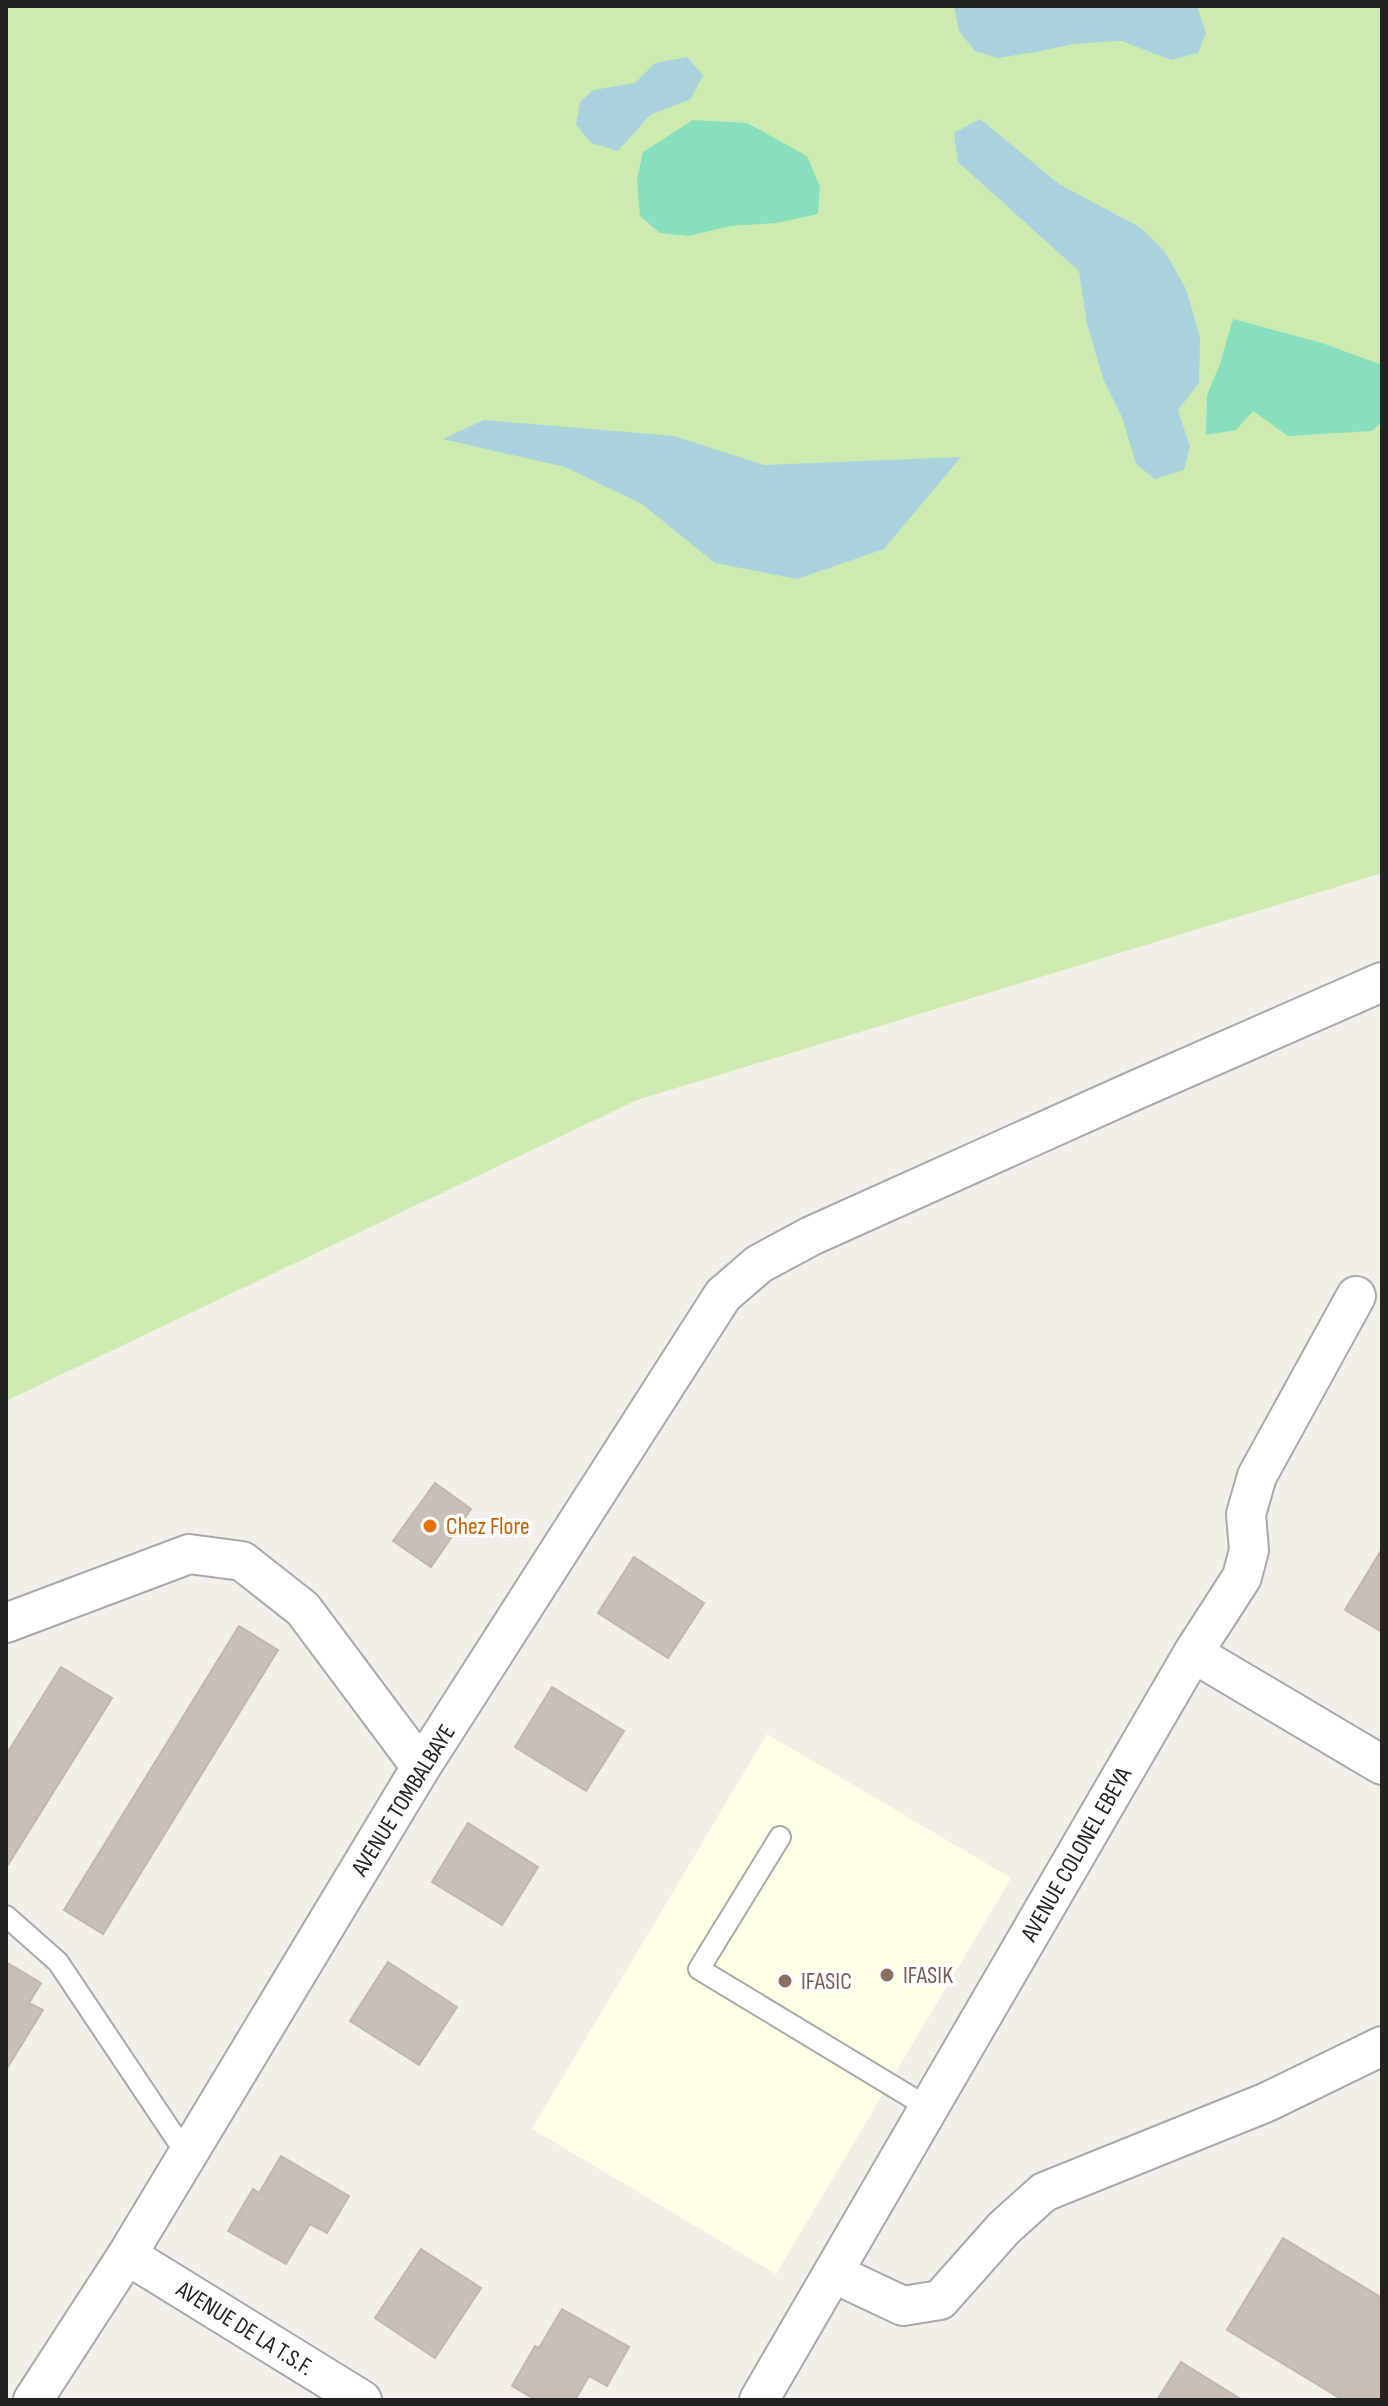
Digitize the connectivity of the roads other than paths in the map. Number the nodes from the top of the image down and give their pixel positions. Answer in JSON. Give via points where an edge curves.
{"nodes":[{"id":1,"x":1382,"y":982,"type":"edge"},
{"id":2,"x":1356,"y":1296,"type":"dead end"},
{"id":3,"x":6,"y":1623,"type":"edge"},
{"id":4,"x":1193,"y":1653,"type":"junction"},
{"id":5,"x":1382,"y":1765,"type":"edge"},
{"id":6,"x":421,"y":1767,"type":"junction"},
{"id":7,"x":780,"y":1837,"type":"dead end"},
{"id":8,"x":6,"y":1916,"type":"edge"},
{"id":9,"x":1382,"y":2046,"type":"edge"},
{"id":10,"x":929,"y":2108,"type":"junction"},
{"id":11,"x":187,"y":2155,"type":"junction"},
{"id":12,"x":127,"y":2255,"type":"junction"},
{"id":13,"x":833,"y":2273,"type":"junction"},
{"id":14,"x":33,"y":2400,"type":"edge"},
{"id":15,"x":362,"y":2400,"type":"edge"},
{"id":16,"x":759,"y":2400,"type":"edge"}],
"edges":[{"from":1,"to":6,"type":"street","name":"AVENUE TOMBALBAYE","via":[[811,1236],[759,1264],[723,1295]]},
{"from":2,"to":4,"type":"street","name":"AVENUE COLONEL EBEYA","via":[[1257,1476],[1246,1514],[1249,1550],[1242,1577]]},
{"from":3,"to":6,"type":"street","via":[[189,1554],[242,1561],[303,1609]]},
{"from":4,"to":5,"type":"street"},
{"from":4,"to":10,"type":"street","name":"AVENUE COLONEL EBEYA"},
{"from":6,"to":11,"type":"street","name":"AVENUE TOMBALBAYE"},
{"from":7,"to":10,"type":"lane","via":[[699,1969]]},
{"from":8,"to":11,"type":"lane","via":[[58,1962]]},
{"from":9,"to":13,"type":"street","via":[[1267,2102],[1044,2192],[940,2300],[903,2306]]},
{"from":10,"to":13,"type":"street","name":"AVENUE COLONEL EBEYA"},
{"from":11,"to":12,"type":"street","name":"AVENUE TOMBALBAYE"},
{"from":12,"to":14,"type":"street","name":"AVENUE TOMBALBAYE"},
{"from":12,"to":15,"type":"street","name":"AVENUE DE LA T.S.F."},
{"from":13,"to":16,"type":"street","name":"AVENUE COLONEL EBEYA"}]}
